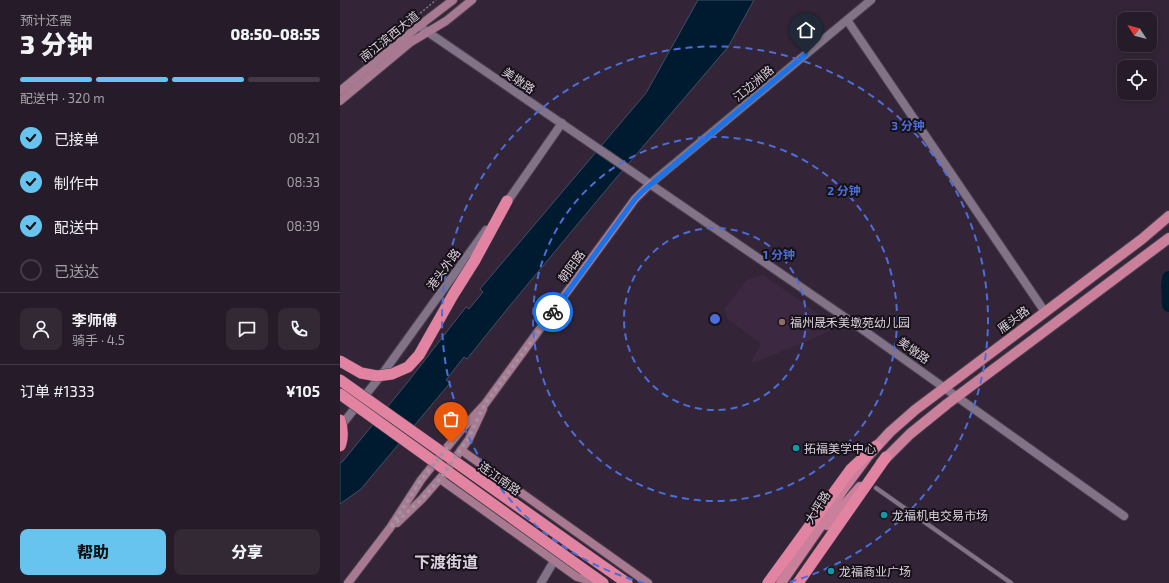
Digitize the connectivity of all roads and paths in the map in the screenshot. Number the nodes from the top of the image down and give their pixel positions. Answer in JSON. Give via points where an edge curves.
{"nodes":[{"id":1,"x":436,"y":0,"type":"edge"},
{"id":2,"x":453,"y":0,"type":"edge"},
{"id":3,"x":472,"y":0,"type":"edge"},
{"id":4,"x":871,"y":0,"type":"edge"},
{"id":5,"x":847,"y":20,"type":"junction"},
{"id":6,"x":419,"y":26,"type":"junction"},
{"id":7,"x":428,"y":32,"type":"junction"},
{"id":8,"x":358,"y":65,"type":"dead end"},
{"id":9,"x":340,"y":91,"type":"edge"},
{"id":10,"x":340,"y":101,"type":"edge"},
{"id":11,"x":562,"y":122,"type":"junction"},
{"id":12,"x":650,"y":184,"type":"junction"},
{"id":13,"x":507,"y":202,"type":"junction"},
{"id":14,"x":1169,"y":216,"type":"edge"},
{"id":15,"x":1169,"y":238,"type":"edge"},
{"id":16,"x":1045,"y":312,"type":"junction"},
{"id":17,"x":340,"y":361,"type":"edge"},
{"id":18,"x":340,"y":380,"type":"edge"},
{"id":19,"x":945,"y":387,"type":"junction"},
{"id":20,"x":340,"y":394,"type":"edge"},
{"id":21,"x":958,"y":396,"type":"junction"},
{"id":22,"x":485,"y":404,"type":"junction"},
{"id":23,"x":340,"y":420,"type":"edge"},
{"id":24,"x":340,"y":427,"type":"edge"},
{"id":25,"x":340,"y":446,"type":"edge"},
{"id":26,"x":876,"y":446,"type":"junction"},
{"id":27,"x":461,"y":450,"type":"junction"},
{"id":28,"x":886,"y":457,"type":"junction"},
{"id":29,"x":484,"y":466,"type":"junction"},
{"id":30,"x":440,"y":479,"type":"junction"},
{"id":31,"x":876,"y":488,"type":"dead end"},
{"id":32,"x":463,"y":496,"type":"junction"},
{"id":33,"x":1124,"y":516,"type":"dead end"},
{"id":34,"x":390,"y":528,"type":"junction"},
{"id":35,"x":554,"y":560,"type":"junction"},
{"id":36,"x":348,"y":583,"type":"edge"},
{"id":37,"x":541,"y":583,"type":"edge"},
{"id":38,"x":598,"y":583,"type":"edge"},
{"id":39,"x":603,"y":583,"type":"edge"},
{"id":40,"x":627,"y":583,"type":"edge"},
{"id":41,"x":648,"y":583,"type":"edge"},
{"id":42,"x":768,"y":583,"type":"edge"},
{"id":43,"x":781,"y":583,"type":"edge"},
{"id":44,"x":785,"y":583,"type":"edge"},
{"id":45,"x":798,"y":583,"type":"edge"},
{"id":46,"x":1011,"y":583,"type":"edge"}],
"edges":[{"from":1,"to":8,"type":"path"},
{"from":2,"to":6,"type":"main road","name":"南江滨西大道"},
{"from":3,"to":7,"type":"main road","name":"南江滨西大道"},
{"from":4,"to":5,"type":"street","name":"江边洲路"},
{"from":5,"to":12,"type":"street","name":"江边洲路"},
{"from":5,"to":16,"type":"street"},
{"from":6,"to":7,"type":"street","name":"美墩路"},
{"from":6,"to":9,"type":"main road","name":"南江滨西大道"},
{"from":7,"to":10,"type":"main road","name":"南江滨西大道","via":[[411,42]]},
{"from":7,"to":11,"type":"street","name":"美墩路"},
{"from":11,"to":12,"type":"street","name":"美墩路"},
{"from":11,"to":13,"type":"street","name":"港头外路"},
{"from":12,"to":19,"type":"street","name":"美墩路"},
{"from":12,"to":22,"type":"main road","name":"朝阳路","via":[[635,199]]},
{"from":13,"to":17,"type":"highway","bridge":true,"via":[[476,260],[419,355],[408,367],[392,374],[377,376],[361,372]]},
{"from":13,"to":24,"type":"street","name":"港头外路","via":[[383,373]]},
{"from":14,"to":16,"type":"main road","name":"雁头路"},
{"from":15,"to":21,"type":"main road"},
{"from":16,"to":19,"type":"main road","name":"雁头路"},
{"from":18,"to":40,"type":"highway","name":"连江南路","bridge":true},
{"from":19,"to":21,"type":"street","name":"美墩路"},
{"from":19,"to":26,"type":"main road","name":"雁头路","via":[[900,422]]},
{"from":20,"to":39,"type":"highway","name":"连江南路","bridge":true},
{"from":21,"to":28,"type":"main road","via":[[910,434]]},
{"from":21,"to":33,"type":"street","name":"美墩路"},
{"from":22,"to":27,"type":"main road","name":"朝阳路","via":[[477,424]]},
{"from":22,"to":34,"type":"main road","name":"朝阳路","via":[[421,480]]},
{"from":23,"to":25,"type":"highway","bridge":true},
{"from":26,"to":42,"type":"highway","via":[[851,469]]},
{"from":26,"to":43,"type":"main road","name":"大坪路","via":[[842,491]]},
{"from":27,"to":29,"type":"main road"},
{"from":27,"to":30,"type":"main road","name":"朝阳路"},
{"from":28,"to":44,"type":"main road","name":"大坪路","via":[[824,529]]},
{"from":28,"to":45,"type":"highway"},
{"from":29,"to":32,"type":"main road","via":[[477,467],[462,488]]},
{"from":29,"to":41,"type":"main road"},
{"from":30,"to":32,"type":"main road"},
{"from":30,"to":34,"type":"main road","name":"朝阳路"},
{"from":31,"to":46,"type":"lane"},
{"from":32,"to":35,"type":"main road"},
{"from":34,"to":36,"type":"main road","name":"朝阳路"},
{"from":35,"to":37,"type":"street"},
{"from":35,"to":38,"type":"main road","via":[[577,577]]}]}
